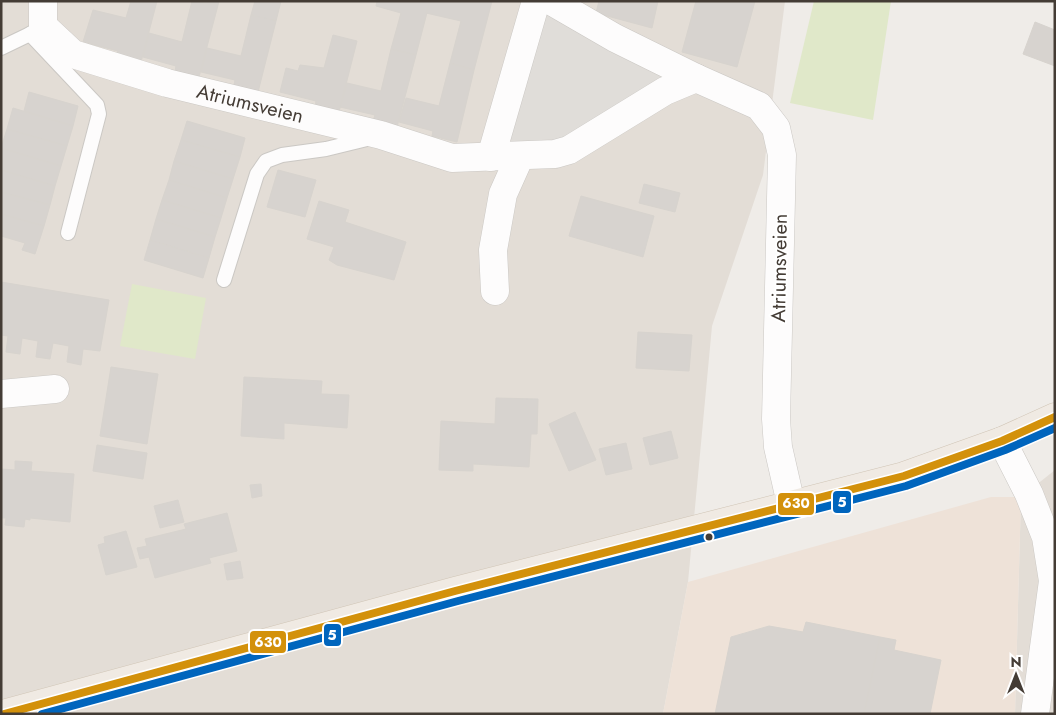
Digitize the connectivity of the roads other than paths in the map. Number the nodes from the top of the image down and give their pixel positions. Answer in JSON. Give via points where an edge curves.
{"nodes":[{"id":1,"x":536,"y":1,"type":"edge"},
{"id":2,"x":551,"y":1,"type":"edge"},
{"id":3,"x":39,"y":20,"type":"edge"},
{"id":4,"x":1,"y":48,"type":"edge"},
{"id":5,"x":696,"y":78,"type":"junction"},
{"id":6,"x":381,"y":135,"type":"junction"},
{"id":7,"x":520,"y":156,"type":"junction"},
{"id":8,"x":491,"y":157,"type":"junction"},
{"id":9,"x":68,"y":233,"type":"dead end"},
{"id":10,"x":224,"y":280,"type":"dead end"},
{"id":11,"x":495,"y":291,"type":"dead end"},
{"id":12,"x":55,"y":390,"type":"dead end"},
{"id":13,"x":1,"y":394,"type":"edge"},
{"id":14,"x":1053,"y":423,"type":"edge"},
{"id":15,"x":1002,"y":441,"type":"junction"},
{"id":16,"x":791,"y":504,"type":"junction"},
{"id":17,"x":1054,"y":579,"type":"edge"},
{"id":18,"x":1043,"y":704,"type":"edge"},
{"id":19,"x":3,"y":709,"type":"edge"}],
"edges":[{"from":1,"to":8,"type":"street"},
{"from":2,"to":5,"type":"street","name":"Atriumsveien","via":[[615,38]]},
{"from":3,"to":4,"type":"lane"},
{"from":3,"to":6,"type":"street","name":"Atriumsveien","via":[[73,54],[167,83]]},
{"from":3,"to":9,"type":"lane","via":[[97,105],[99,114]]},
{"from":5,"to":7,"type":"street","name":"Atriumsveien","via":[[665,91],[569,150]]},
{"from":5,"to":16,"type":"street","name":"Atriumsveien","via":[[759,106],[776,128],[782,155],[776,419],[778,447]]},
{"from":6,"to":8,"type":"street","name":"Atriumsveien","via":[[452,158]]},
{"from":6,"to":10,"type":"lane","via":[[326,149],[282,155],[266,162],[257,174]]},
{"from":7,"to":8,"type":"street","name":"Atriumsveien"},
{"from":7,"to":11,"type":"street","via":[[503,194],[493,250]]},
{"from":12,"to":13,"type":"street"},
{"from":14,"to":15,"type":"main road"},
{"from":15,"to":16,"type":"main road","via":[[904,476]]},
{"from":15,"to":17,"type":"street","via":[[1046,537]]},
{"from":16,"to":19,"type":"main road"},
{"from":17,"to":18,"type":"street"}]}
